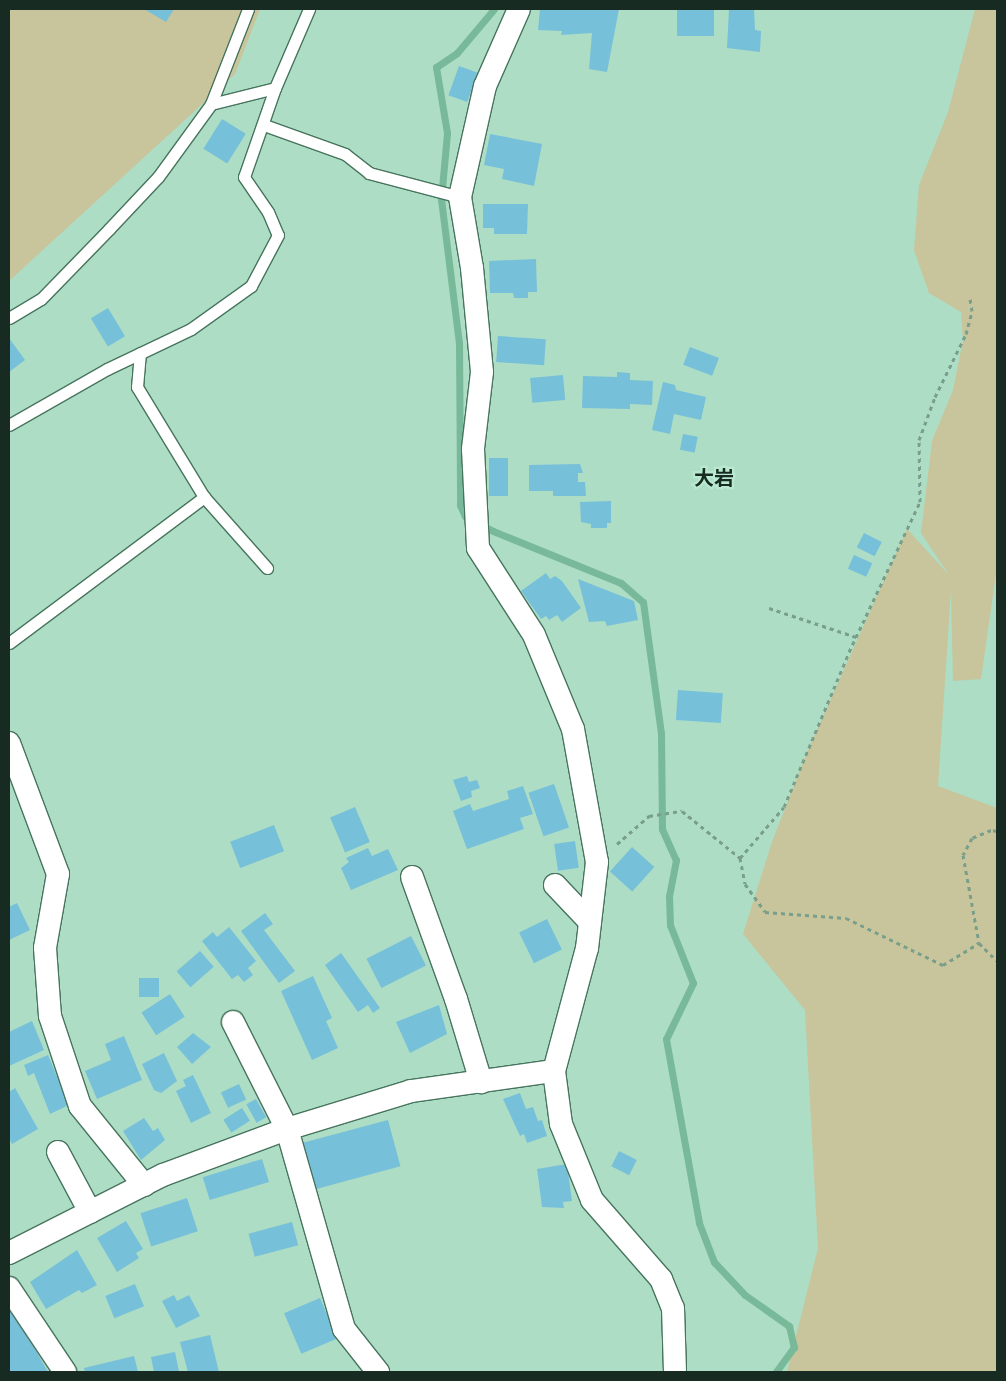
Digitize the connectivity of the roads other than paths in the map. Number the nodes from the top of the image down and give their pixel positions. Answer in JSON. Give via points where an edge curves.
{"nodes":[{"id":1,"x":248,"y":9,"type":"edge"},
{"id":2,"x":309,"y":9,"type":"edge"},
{"id":3,"x":519,"y":9,"type":"edge"},
{"id":4,"x":275,"y":88,"type":"junction"},
{"id":5,"x":211,"y":104,"type":"junction"},
{"id":6,"x":264,"y":125,"type":"junction"},
{"id":7,"x":460,"y":197,"type":"junction"},
{"id":8,"x":9,"y":318,"type":"edge"},
{"id":9,"x":140,"y":353,"type":"junction"},
{"id":10,"x":9,"y":425,"type":"edge"},
{"id":11,"x":204,"y":496,"type":"junction"},
{"id":12,"x":267,"y":568,"type":"dead end"},
{"id":13,"x":9,"y":643,"type":"edge"},
{"id":14,"x":9,"y":743,"type":"edge"},
{"id":15,"x":412,"y":877,"type":"dead end"},
{"id":16,"x":556,"y":885,"type":"dead end"},
{"id":17,"x":590,"y":922,"type":"junction"},
{"id":18,"x":233,"y":1022,"type":"dead end"},
{"id":19,"x":554,"y":1071,"type":"junction"},
{"id":20,"x":480,"y":1082,"type":"junction"},
{"id":21,"x":287,"y":1129,"type":"junction"},
{"id":22,"x":58,"y":1152,"type":"dead end"},
{"id":23,"x":144,"y":1186,"type":"junction"},
{"id":24,"x":90,"y":1212,"type":"junction"},
{"id":25,"x":9,"y":1253,"type":"edge"},
{"id":26,"x":9,"y":1288,"type":"edge"},
{"id":27,"x":65,"y":1372,"type":"edge"},
{"id":28,"x":378,"y":1372,"type":"edge"},
{"id":29,"x":675,"y":1372,"type":"edge"}],
"edges":[{"from":1,"to":5,"type":"lane"},
{"from":2,"to":4,"type":"lane"},
{"from":3,"to":7,"type":"street","via":[[485,86]]},
{"from":4,"to":5,"type":"lane"},
{"from":4,"to":6,"type":"lane"},
{"from":5,"to":8,"type":"lane","via":[[158,177],[41,299]]},
{"from":6,"to":7,"type":"lane","via":[[345,154],[369,173]]},
{"from":6,"to":9,"type":"lane","via":[[244,178],[268,212],[278,235],[251,286],[191,330]]},
{"from":7,"to":17,"type":"street","via":[[472,268],[482,372],[473,449],[478,548],[534,635],[574,729],[597,862]]},
{"from":9,"to":10,"type":"lane"},
{"from":9,"to":11,"type":"lane","via":[[137,387]]},
{"from":11,"to":12,"type":"lane"},
{"from":11,"to":13,"type":"lane"},
{"from":14,"to":23,"type":"street","via":[[58,874],[45,948],[50,1016],[80,1106]]},
{"from":15,"to":20,"type":"street","via":[[456,999]]},
{"from":16,"to":17,"type":"street"},
{"from":17,"to":19,"type":"street","via":[[587,948]]},
{"from":18,"to":21,"type":"street"},
{"from":19,"to":20,"type":"street"},
{"from":19,"to":29,"type":"street","via":[[560,1124],[592,1200],[661,1278],[673,1308]]},
{"from":20,"to":21,"type":"street","via":[[410,1091]]},
{"from":21,"to":23,"type":"street"},
{"from":21,"to":28,"type":"street","via":[[344,1329]]},
{"from":22,"to":24,"type":"street"},
{"from":23,"to":24,"type":"street"},
{"from":24,"to":25,"type":"street"},
{"from":26,"to":27,"type":"street"}]}
